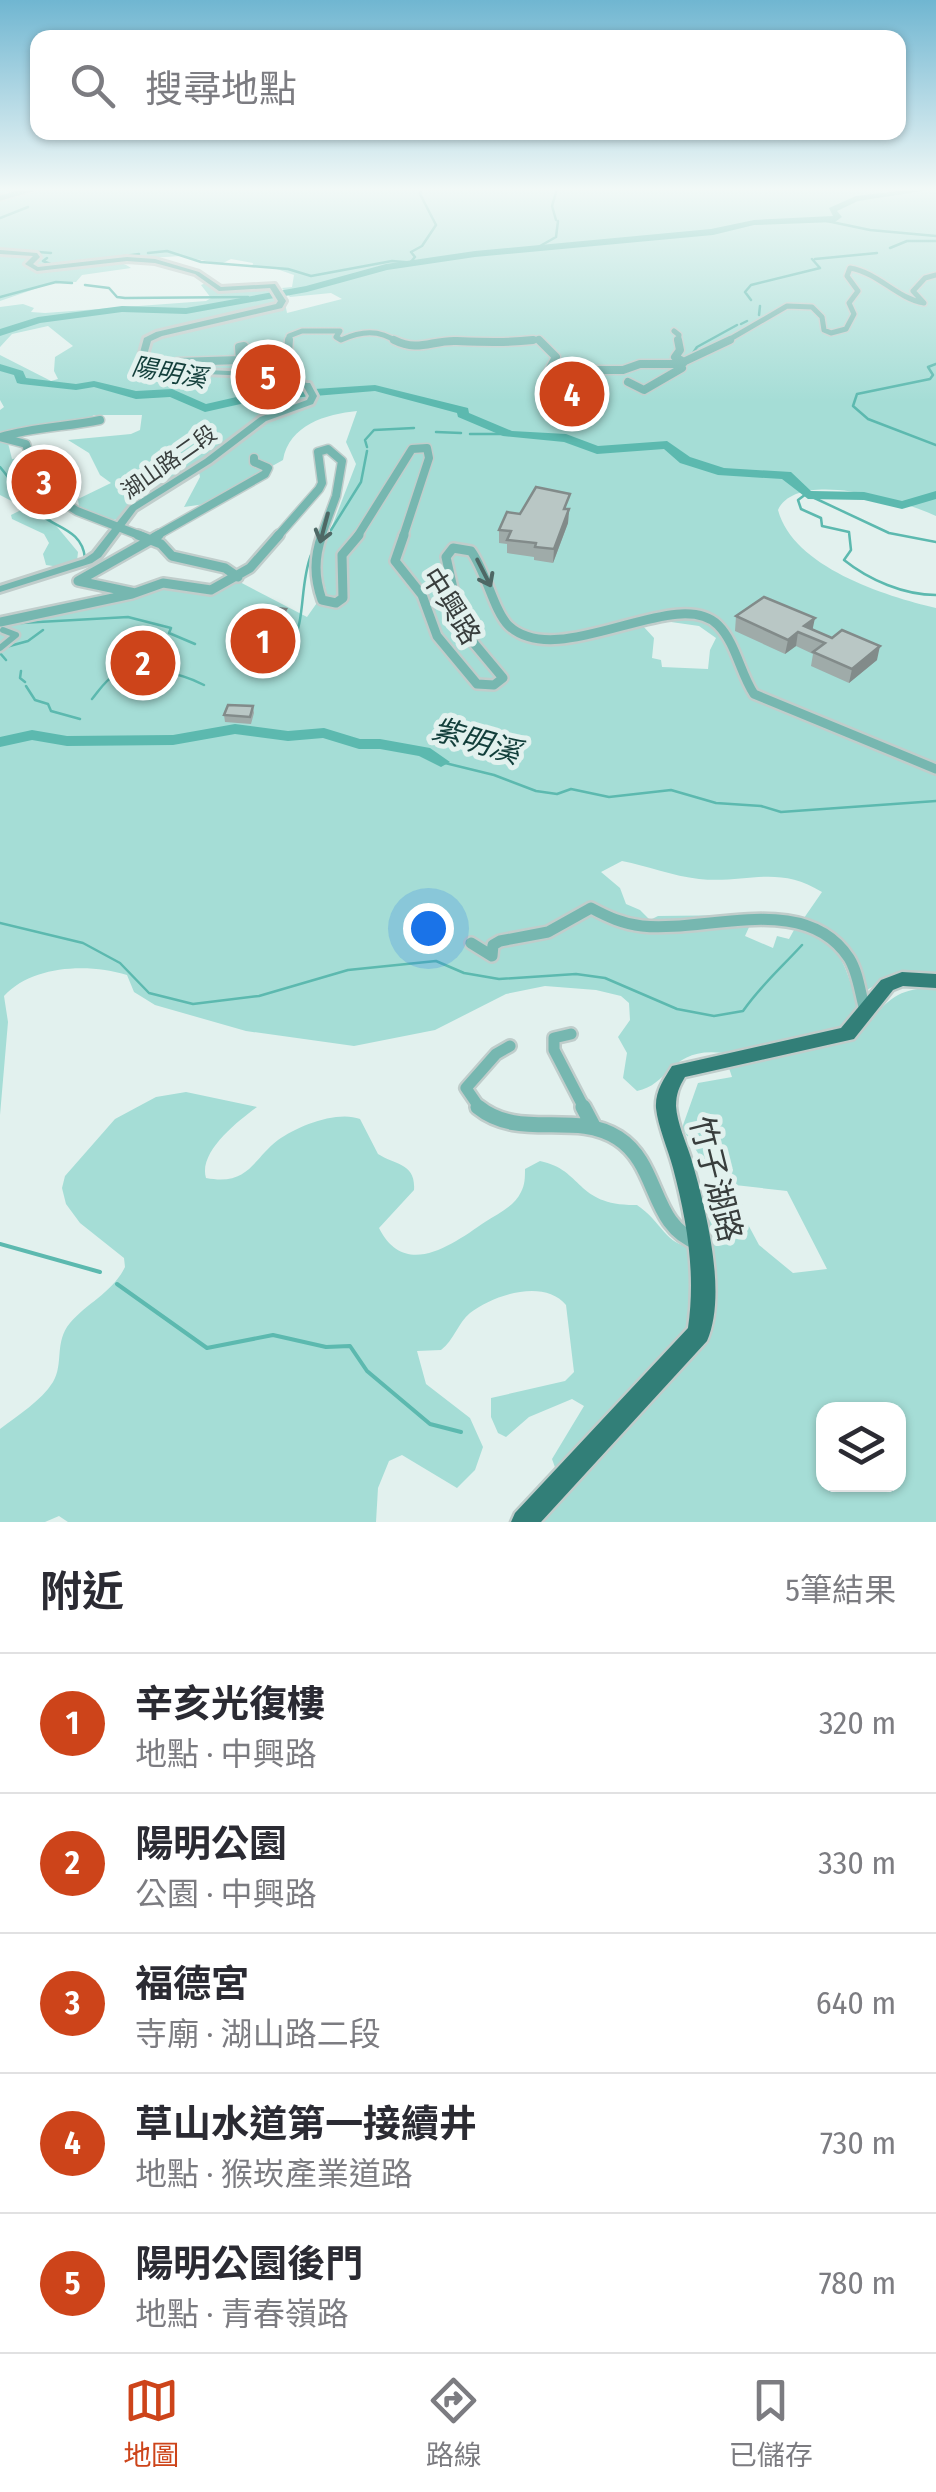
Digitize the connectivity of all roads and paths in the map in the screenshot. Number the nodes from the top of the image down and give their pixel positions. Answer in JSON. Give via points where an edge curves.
{"nodes":[{"id":1,"x":33,"y":260,"type":"edge"},
{"id":2,"x":146,"y":260,"type":"edge"},
{"id":3,"x":146,"y":260,"type":"edge"},
{"id":4,"x":936,"y":275,"type":"edge"},
{"id":5,"x":674,"y":331,"type":"dead end"},
{"id":6,"x":687,"y":362,"type":"junction"},
{"id":7,"x":208,"y":373,"type":"junction"},
{"id":8,"x":628,"y":382,"type":"dead end"},
{"id":9,"x":100,"y":420,"type":"dead end"},
{"id":10,"x":0,"y":437,"type":"edge"},
{"id":11,"x":254,"y":458,"type":"dead end"},
{"id":12,"x":116,"y":529,"type":"junction"},
{"id":13,"x":145,"y":540,"type":"junction"},
{"id":14,"x":238,"y":577,"type":"junction"},
{"id":15,"x":0,"y":590,"type":"edge"},
{"id":16,"x":136,"y":593,"type":"junction"},
{"id":17,"x":2,"y":626,"type":"edge"},
{"id":18,"x":0,"y":648,"type":"edge"},
{"id":19,"x":936,"y":769,"type":"edge"},
{"id":20,"x":471,"y":943,"type":"dead end"},
{"id":21,"x":936,"y":981,"type":"edge"},
{"id":22,"x":864,"y":1010,"type":"junction"},
{"id":23,"x":570,"y":1034,"type":"dead end"},
{"id":24,"x":510,"y":1046,"type":"dead end"},
{"id":25,"x":593,"y":1126,"type":"junction"},
{"id":26,"x":700,"y":1243,"type":"junction"},
{"id":27,"x":524,"y":1522,"type":"edge"}],
"edges":[{"from":1,"to":2,"type":"street","via":[[28,264],[37,269]]},
{"from":3,"to":7,"type":"street","via":[[197,273],[219,290],[268,286],[278,293],[279,306],[270,310],[159,334],[142,348],[157,364]]},
{"from":4,"to":6,"type":"street","via":[[913,291],[924,303],[918,304],[850,268],[847,276],[858,291],[849,303],[854,314],[846,330],[830,333],[812,307],[786,306]]},
{"from":5,"to":6,"type":"street","via":[[680,350],[674,357]]},
{"from":6,"to":7,"type":"street","via":[[553,376],[548,372],[556,357],[533,339],[450,341],[418,349],[385,333],[342,340],[336,338],[340,332],[302,331],[289,336],[288,352],[248,354],[244,346],[240,360],[177,362]]},
{"from":6,"to":8,"type":"street","via":[[644,390]]},
{"from":7,"to":12,"type":"street","name":"湖山路二段","via":[[307,385],[310,402],[263,419],[133,508]]},
{"from":9,"to":10,"type":"street"},
{"from":10,"to":12,"type":"street","via":[[26,444],[38,486]]},
{"from":11,"to":13,"type":"street","via":[[268,468],[265,474]]},
{"from":12,"to":13,"type":"street"},
{"from":12,"to":15,"type":"street","name":"湖山路二段","via":[[88,561]]},
{"from":13,"to":14,"type":"street"},
{"from":13,"to":16,"type":"street","via":[[78,582]]},
{"from":14,"to":16,"type":"street","via":[[211,590],[162,583]]},
{"from":14,"to":19,"type":"street","name":"中興路","one_way":true,"via":[[319,488],[318,452],[328,449],[339,454],[343,476],[313,573],[322,600],[343,598],[342,555],[420,446],[428,458],[395,561],[422,596],[437,636],[478,684],[504,678],[460,625],[446,557],[453,548],[471,552],[507,625],[531,638],[575,639],[668,614],[712,620],[754,694]]},
{"from":16,"to":17,"type":"street"},
{"from":17,"to":18,"type":"street","via":[[16,635]]},
{"from":20,"to":22,"type":"street","via":[[492,956],[500,940],[548,932],[591,908],[621,924],[765,918],[812,927],[849,956]]},
{"from":21,"to":22,"type":"main road","name":"竹子湖路","via":[[902,979]]},
{"from":22,"to":26,"type":"main road","name":"竹子湖路","via":[[847,1034],[678,1072],[666,1108]]},
{"from":23,"to":25,"type":"street","via":[[554,1038],[554,1050]]},
{"from":24,"to":25,"type":"street","via":[[466,1088],[483,1116],[512,1126]]},
{"from":25,"to":26,"type":"street","via":[[637,1152],[669,1230]]},
{"from":26,"to":27,"type":"main road","name":"竹子湖路","via":[[706,1302],[699,1333]]}]}
